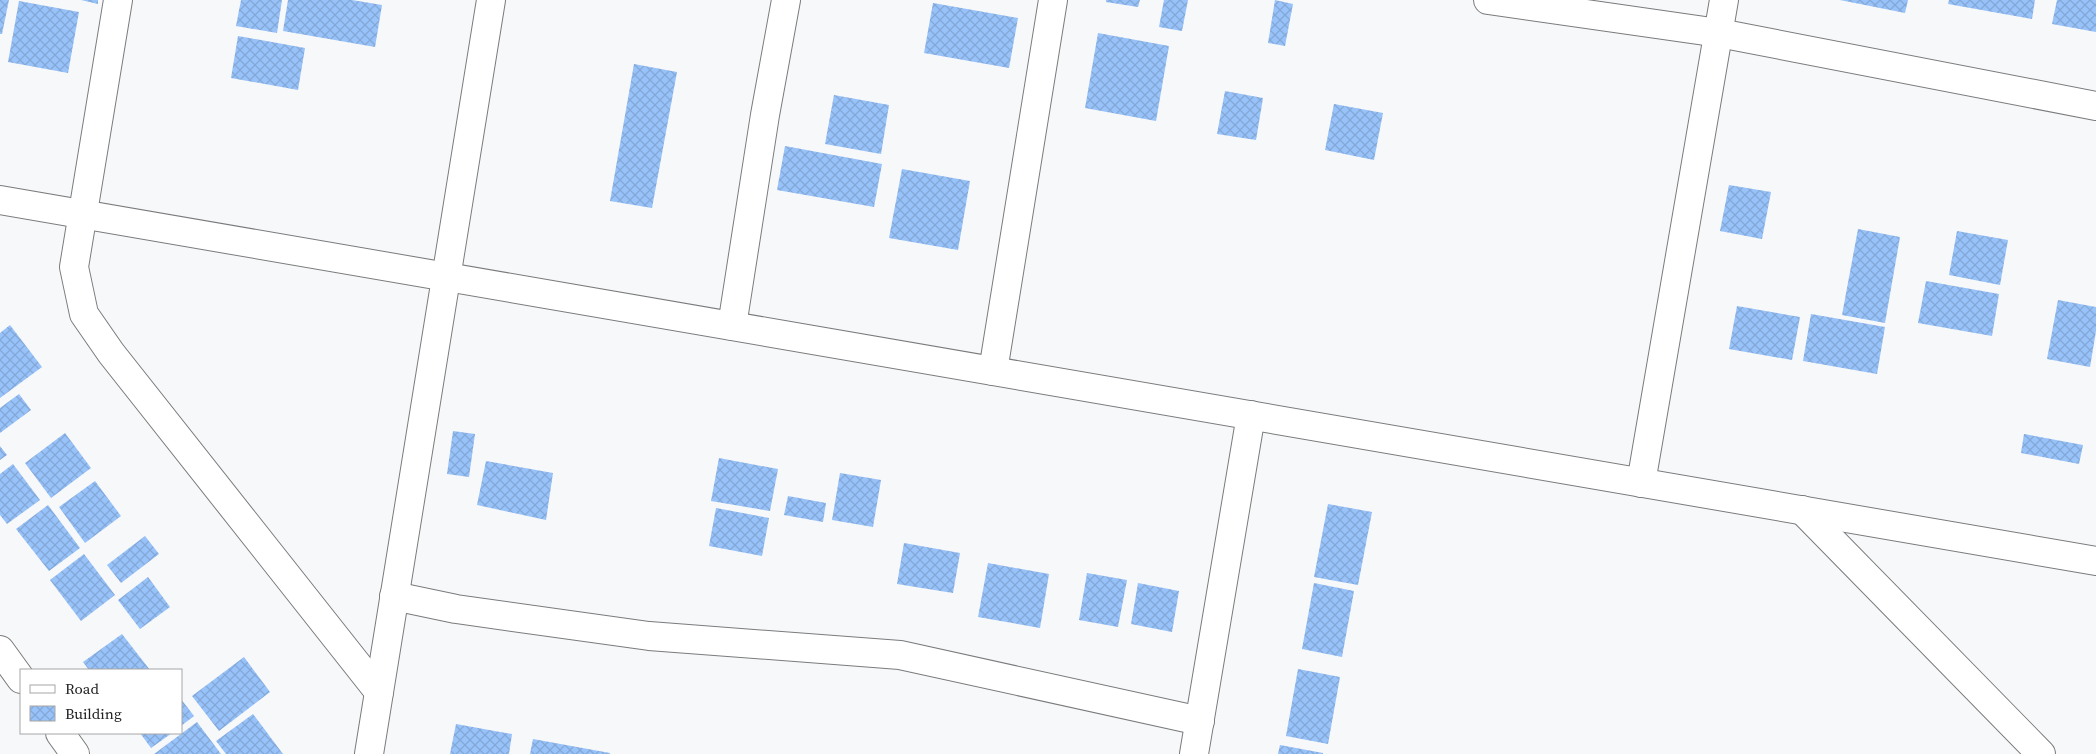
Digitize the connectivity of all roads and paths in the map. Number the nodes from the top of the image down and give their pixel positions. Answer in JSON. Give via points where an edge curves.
{"nodes":[{"id":1,"x":118,"y":0,"type":"edge"},
{"id":2,"x":491,"y":0,"type":"edge"},
{"id":3,"x":786,"y":0,"type":"edge"},
{"id":4,"x":1053,"y":0,"type":"edge"},
{"id":5,"x":1488,"y":0,"type":"edge"},
{"id":6,"x":1724,"y":0,"type":"edge"},
{"id":7,"x":1719,"y":34,"type":"junction"},
{"id":8,"x":2096,"y":106,"type":"edge"},
{"id":9,"x":0,"y":200,"type":"edge"},
{"id":10,"x":81,"y":214,"type":"junction"},
{"id":11,"x":446,"y":277,"type":"junction"},
{"id":12,"x":732,"y":326,"type":"junction"},
{"id":13,"x":993,"y":371,"type":"junction"},
{"id":14,"x":1251,"y":415,"type":"junction"},
{"id":15,"x":1641,"y":483,"type":"junction"},
{"id":16,"x":1802,"y":510,"type":"junction"},
{"id":17,"x":2096,"y":561,"type":"edge"},
{"id":18,"x":394,"y":596,"type":"junction"},
{"id":19,"x":0,"y":650,"type":"edge"},
{"id":20,"x":20,"y":678,"type":"edge"},
{"id":21,"x":378,"y":692,"type":"junction"},
{"id":22,"x":1200,"y":721,"type":"junction"},
{"id":23,"x":61,"y":734,"type":"edge"},
{"id":24,"x":2032,"y":750,"type":"edge"},
{"id":25,"x":75,"y":754,"type":"edge"},
{"id":26,"x":368,"y":754,"type":"edge"},
{"id":27,"x":1194,"y":754,"type":"edge"}],
"edges":[{"from":1,"to":10,"type":"street"},
{"from":2,"to":11,"type":"street"},
{"from":3,"to":12,"type":"street"},
{"from":4,"to":13,"type":"street"},
{"from":5,"to":7,"type":"street"},
{"from":6,"to":7,"type":"street"},
{"from":7,"to":8,"type":"street"},
{"from":7,"to":15,"type":"street"},
{"from":9,"to":10,"type":"street"},
{"from":10,"to":11,"type":"street"},
{"from":10,"to":21,"type":"street","via":[[74,267],[84,314],[111,353]]},
{"from":11,"to":12,"type":"street"},
{"from":11,"to":18,"type":"street"},
{"from":12,"to":13,"type":"street"},
{"from":13,"to":14,"type":"street"},
{"from":14,"to":15,"type":"street"},
{"from":14,"to":22,"type":"street"},
{"from":15,"to":16,"type":"street"},
{"from":16,"to":17,"type":"street"},
{"from":16,"to":24,"type":"street"},
{"from":18,"to":21,"type":"street"},
{"from":18,"to":22,"type":"street","via":[[456,609],[649,636],[900,655]]},
{"from":19,"to":20,"type":"street"},
{"from":21,"to":26,"type":"street"},
{"from":22,"to":27,"type":"street"},
{"from":23,"to":25,"type":"street"}]}
